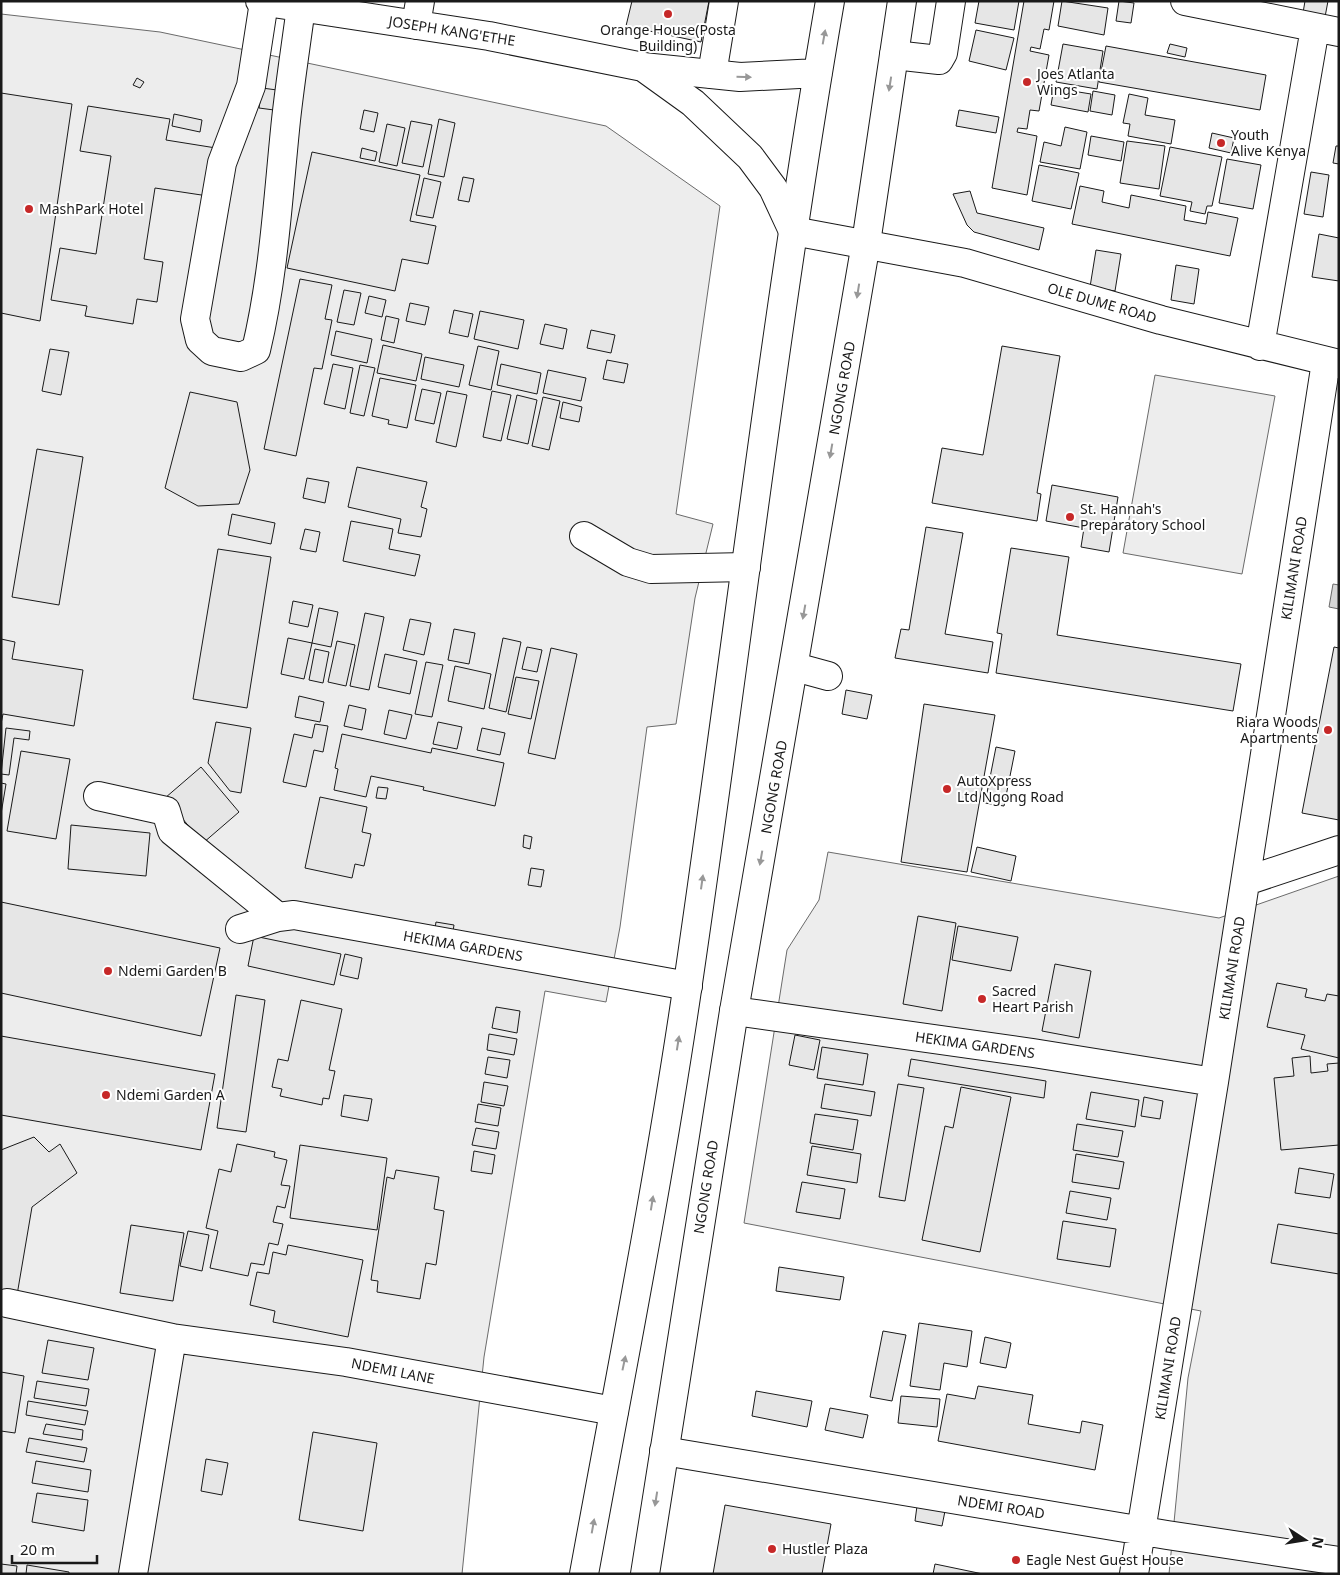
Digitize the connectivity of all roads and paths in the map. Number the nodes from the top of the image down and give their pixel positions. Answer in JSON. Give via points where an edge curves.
{"nodes":[{"id":1,"x":724,"y":1,"type":"edge"},
{"id":2,"x":830,"y":1,"type":"edge"},
{"id":3,"x":902,"y":1,"type":"edge"},
{"id":4,"x":950,"y":1,"type":"edge"},
{"id":5,"x":1185,"y":1,"type":"edge"},
{"id":6,"x":262,"y":2,"type":"edge"},
{"id":7,"x":301,"y":7,"type":"junction"},
{"id":8,"x":418,"y":13,"type":"edge"},
{"id":9,"x":1327,"y":30,"type":"edge"},
{"id":10,"x":894,"y":55,"type":"junction"},
{"id":11,"x":643,"y":67,"type":"junction"},
{"id":12,"x":818,"y":72,"type":"junction"},
{"id":13,"x":712,"y":74,"type":"junction"},
{"id":14,"x":793,"y":231,"type":"junction"},
{"id":15,"x":866,"y":243,"type":"junction"},
{"id":16,"x":1260,"y":346,"type":"junction"},
{"id":17,"x":1332,"y":363,"type":"edge"},
{"id":18,"x":584,"y":536,"type":"dead end"},
{"id":19,"x":746,"y":567,"type":"junction"},
{"id":20,"x":794,"y":667,"type":"junction"},
{"id":21,"x":828,"y":676,"type":"dead end"},
{"id":22,"x":98,"y":796,"type":"dead end"},
{"id":23,"x":1339,"y":850,"type":"edge"},
{"id":24,"x":1246,"y":881,"type":"junction"},
{"id":25,"x":278,"y":917,"type":"junction"},
{"id":26,"x":240,"y":929,"type":"dead end"},
{"id":27,"x":688,"y":986,"type":"junction"},
{"id":28,"x":734,"y":1011,"type":"junction"},
{"id":29,"x":1214,"y":1082,"type":"junction"},
{"id":30,"x":6,"y":1304,"type":"dead end"},
{"id":31,"x":172,"y":1338,"type":"junction"},
{"id":32,"x":614,"y":1411,"type":"junction"},
{"id":33,"x":664,"y":1451,"type":"junction"},
{"id":34,"x":1141,"y":1531,"type":"junction"},
{"id":35,"x":1339,"y":1561,"type":"edge"},
{"id":36,"x":133,"y":1574,"type":"edge"},
{"id":37,"x":584,"y":1574,"type":"edge"},
{"id":38,"x":645,"y":1574,"type":"edge"},
{"id":39,"x":1134,"y":1574,"type":"edge"}],
"edges":[{"from":1,"to":13,"type":"street"},
{"from":12,"to":2,"type":"street","one_way":true},
{"from":3,"to":10,"type":"street","name":"NGONG ROAD"},
{"from":4,"to":10,"type":"street","via":[[943,53],[939,60]]},
{"from":5,"to":9,"type":"street"},
{"from":6,"to":7,"type":"street","name":"JOSEPH KANG'ETHE"},
{"from":6,"to":7,"type":"street","via":[[251,86],[222,164],[195,319],[200,340],[212,351],[242,357],[256,350],[261,328],[274,244]]},
{"from":7,"to":8,"type":"street","name":"JOSEPH KANG'ETHE"},
{"from":8,"to":11,"type":"street","name":"JOSEPH KANG'ETHE","via":[[489,36]]},
{"from":9,"to":16,"type":"street"},
{"from":10,"to":15,"type":"street","name":"NGONG ROAD","one_way":true},
{"from":11,"to":13,"type":"street","name":"JOSEPH KANG'ETHE"},
{"from":11,"to":14,"type":"street","via":[[693,103],[750,157],[773,188]]},
{"from":13,"to":12,"type":"street","name":"JOSEPH KANG'ETHE","one_way":true,"via":[[762,77]]},
{"from":12,"to":14,"type":"street"},
{"from":14,"to":15,"type":"street","name":"OLE DUME ROAD"},
{"from":14,"to":19,"type":"street"},
{"from":15,"to":16,"type":"street","name":"OLE DUME ROAD","via":[[965,263]]},
{"from":15,"to":20,"type":"street","name":"NGONG ROAD","one_way":true},
{"from":16,"to":17,"type":"street","name":"OLE DUME ROAD"},
{"from":17,"to":24,"type":"street","name":"KILIMANI ROAD"},
{"from":18,"to":19,"type":"street","via":[[628,562],[651,569]]},
{"from":27,"to":19,"type":"street","one_way":true},
{"from":20,"to":21,"type":"street"},
{"from":20,"to":28,"type":"street","name":"NGONG ROAD","one_way":true},
{"from":22,"to":25,"type":"street","via":[[166,811],[172,831]]},
{"from":23,"to":24,"type":"street"},
{"from":24,"to":29,"type":"street","name":"KILIMANI ROAD"},
{"from":25,"to":26,"type":"street","name":"HEKIMA GARDENS"},
{"from":25,"to":27,"type":"street","name":"HEKIMA GARDENS","via":[[294,915]]},
{"from":32,"to":27,"type":"street","one_way":true,"via":[[636,1304]]},
{"from":28,"to":29,"type":"street","name":"HEKIMA GARDENS"},
{"from":28,"to":33,"type":"street","name":"NGONG ROAD"},
{"from":29,"to":34,"type":"street","name":"KILIMANI ROAD"},
{"from":30,"to":31,"type":"street","name":"NDEMI LANE"},
{"from":31,"to":32,"type":"street","name":"NDEMI LANE","via":[[346,1362]]},
{"from":31,"to":36,"type":"street"},
{"from":37,"to":32,"type":"street","one_way":true},
{"from":33,"to":34,"type":"street","name":"NDEMI ROAD"},
{"from":33,"to":38,"type":"street","name":"NGONG ROAD","one_way":true},
{"from":34,"to":35,"type":"street","name":"NDEMI ROAD"},
{"from":34,"to":39,"type":"street","name":"KILIMANI ROAD"}]}
